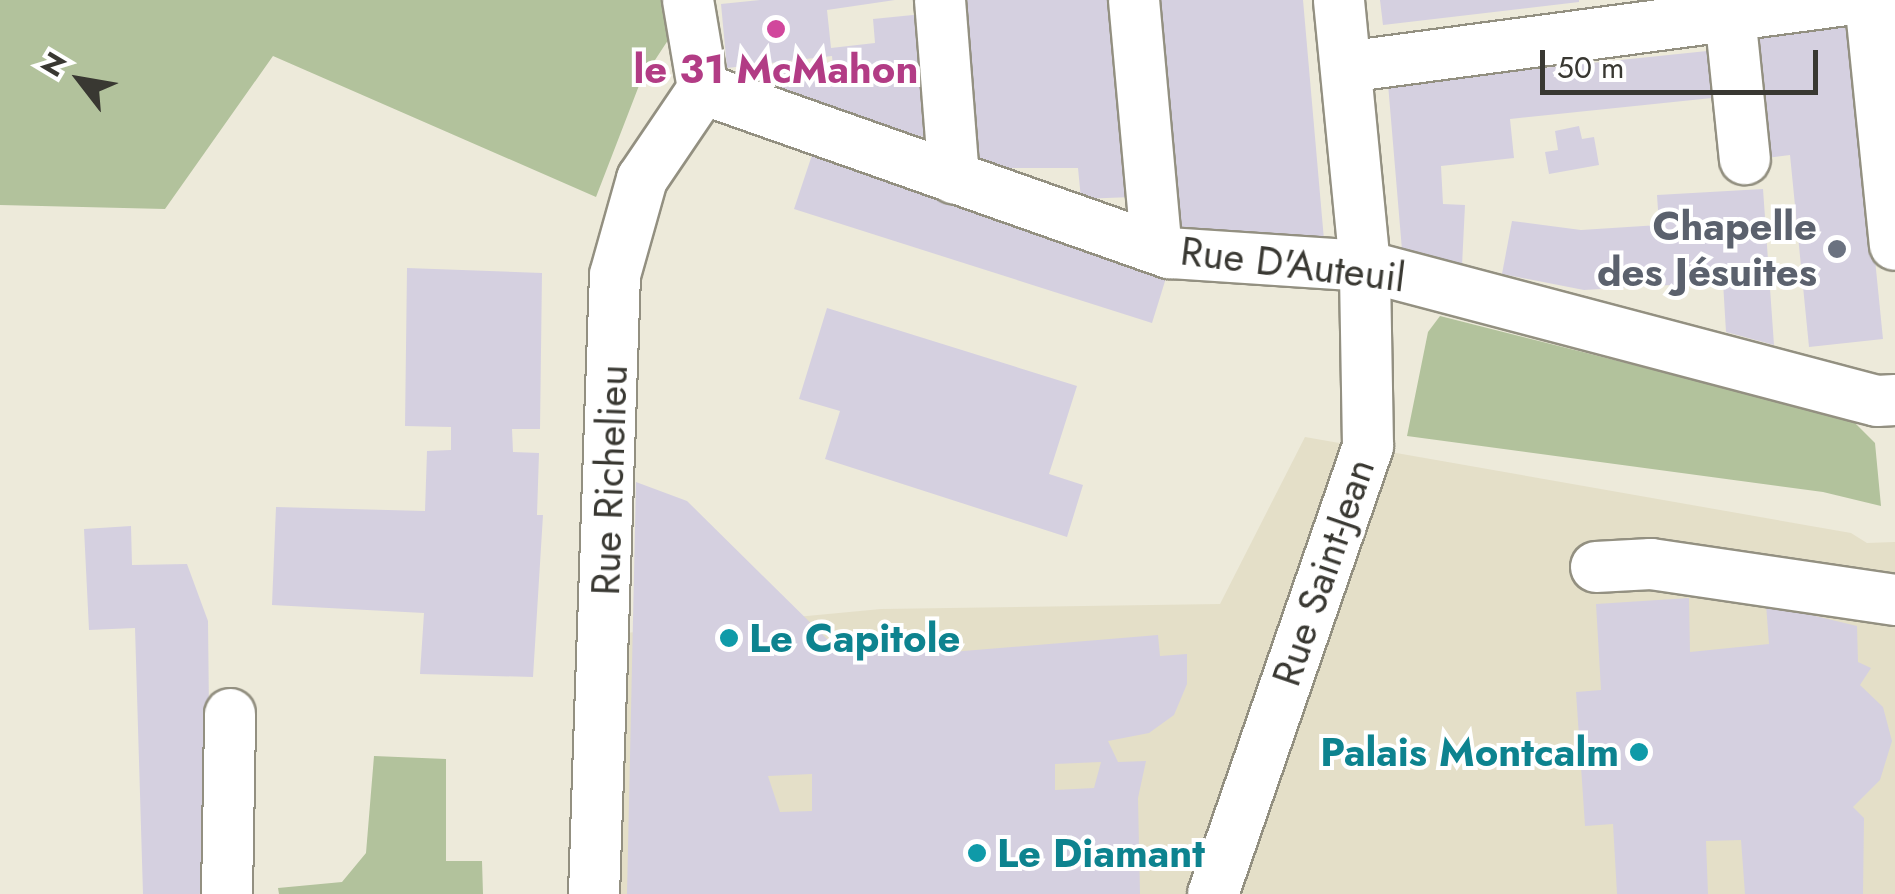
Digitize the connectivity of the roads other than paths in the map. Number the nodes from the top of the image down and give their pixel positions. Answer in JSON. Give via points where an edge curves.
{"nodes":[{"id":1,"x":688,"y":0,"type":"edge"},
{"id":2,"x":940,"y":0,"type":"edge"},
{"id":3,"x":1134,"y":0,"type":"edge"},
{"id":4,"x":1339,"y":0,"type":"edge"},
{"id":5,"x":1846,"y":0,"type":"edge"},
{"id":6,"x":1870,"y":0,"type":"edge"},
{"id":7,"x":1730,"y":15,"type":"junction"},
{"id":8,"x":1346,"y":67,"type":"junction"},
{"id":9,"x":703,"y":89,"type":"junction"},
{"id":10,"x":1745,"y":159,"type":"dead end"},
{"id":11,"x":954,"y":178,"type":"junction"},
{"id":12,"x":1156,"y":244,"type":"junction"},
{"id":13,"x":1895,"y":245,"type":"edge"},
{"id":14,"x":1365,"y":266,"type":"junction"},
{"id":15,"x":1895,"y":400,"type":"edge"},
{"id":16,"x":1596,"y":567,"type":"dead end"},
{"id":17,"x":1895,"y":600,"type":"edge"},
{"id":18,"x":230,"y":714,"type":"dead end"},
{"id":19,"x":227,"y":894,"type":"edge"},
{"id":20,"x":594,"y":894,"type":"edge"},
{"id":21,"x":1213,"y":894,"type":"edge"}],
"edges":[{"from":1,"to":9,"type":"street"},
{"from":2,"to":11,"type":"street"},
{"from":3,"to":12,"type":"street"},
{"from":4,"to":8,"type":"street","name":"Rue Saint-Jean"},
{"from":5,"to":7,"type":"street"},
{"from":6,"to":13,"type":"street"},
{"from":7,"to":8,"type":"street"},
{"from":7,"to":10,"type":"street"},
{"from":8,"to":14,"type":"street","name":"Rue Saint-Jean"},
{"from":9,"to":11,"type":"street","name":"Rue D'Auteuil"},
{"from":9,"to":20,"type":"street","name":"Rue Richelieu","via":[[642,178],[615,274]]},
{"from":11,"to":12,"type":"street","name":"Rue D'Auteuil"},
{"from":12,"to":14,"type":"street","name":"Rue D'Auteuil","via":[[1192,257]]},
{"from":14,"to":15,"type":"street","name":"Rue D'Auteuil"},
{"from":14,"to":21,"type":"street","name":"Rue Saint-Jean","via":[[1368,446]]},
{"from":16,"to":17,"type":"street","via":[[1652,564]]},
{"from":18,"to":19,"type":"street"}]}
